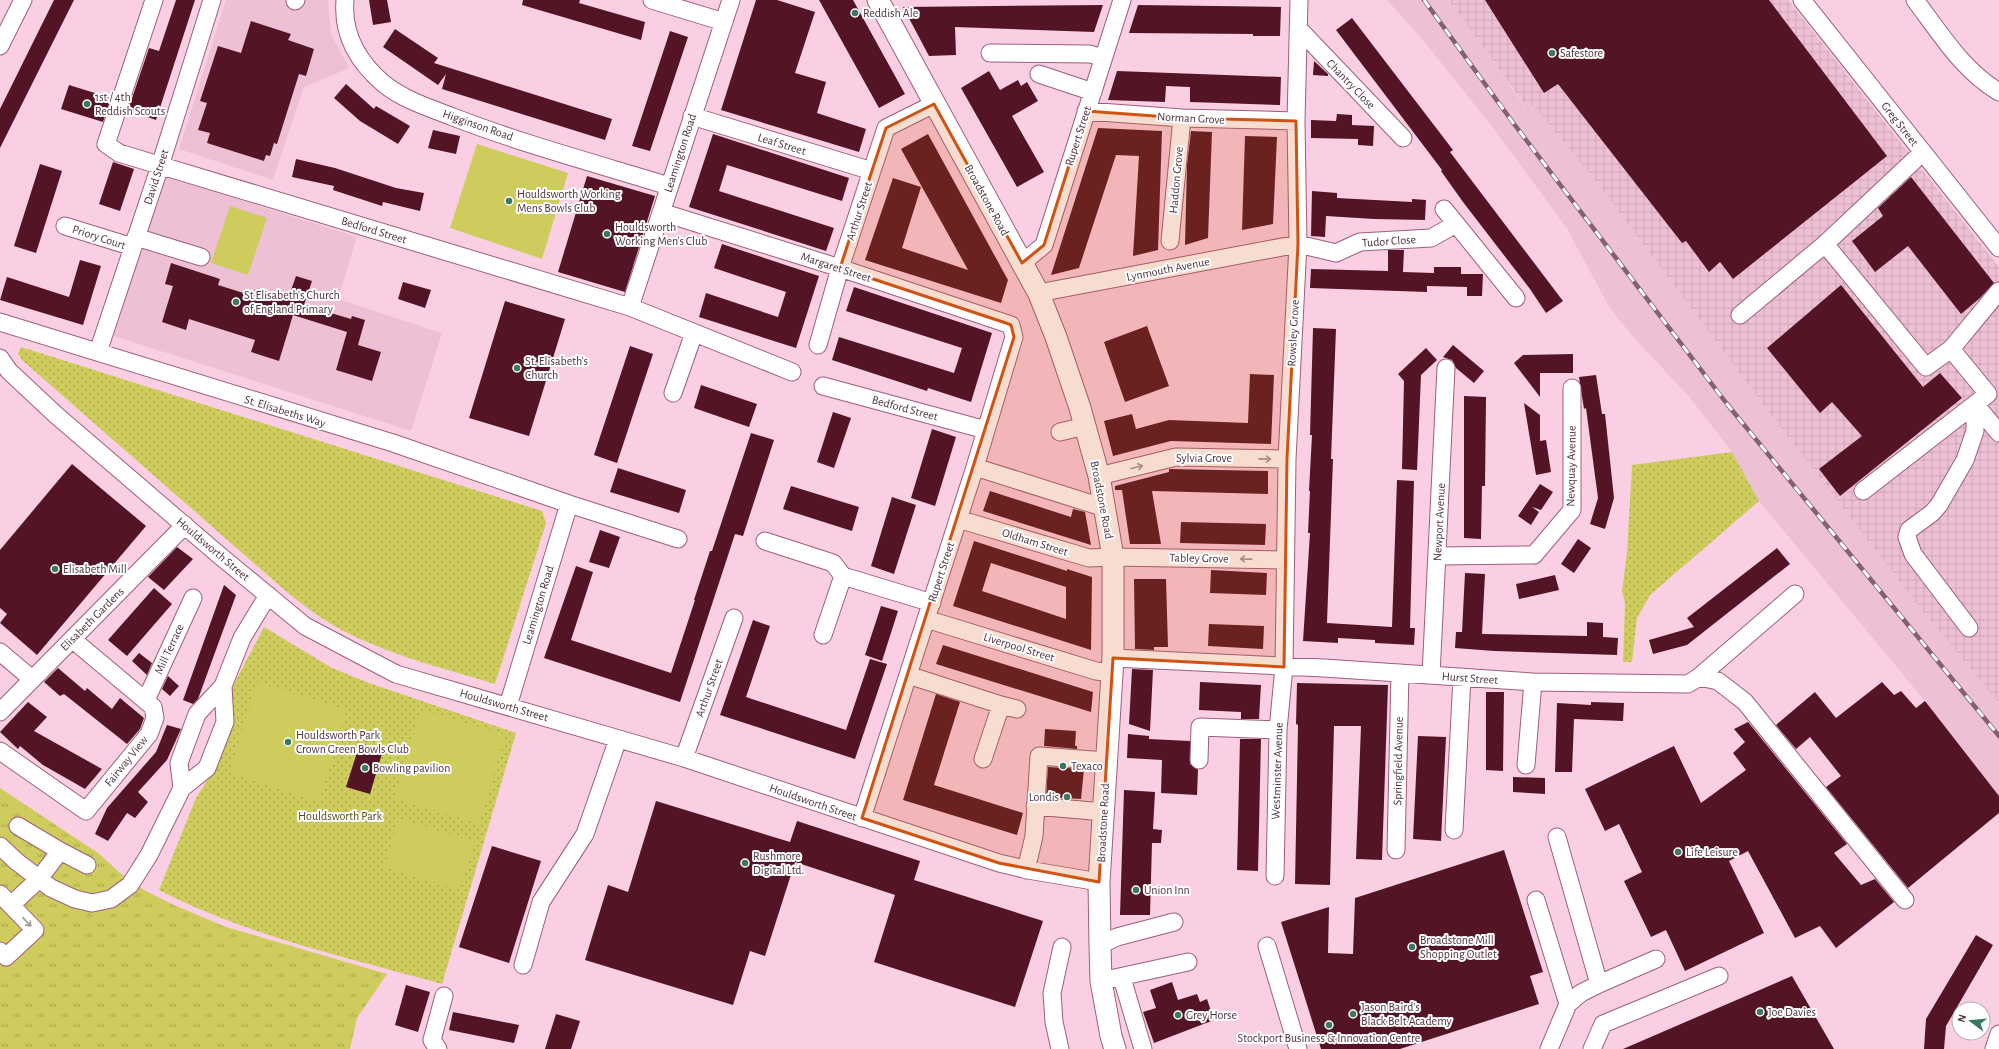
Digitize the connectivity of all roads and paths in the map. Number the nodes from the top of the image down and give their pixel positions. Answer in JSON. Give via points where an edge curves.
{"nodes":[{"id":1,"x":22,"y":0,"type":"edge"},
{"id":2,"x":154,"y":0,"type":"edge"},
{"id":3,"x":212,"y":0,"type":"edge"},
{"id":4,"x":345,"y":0,"type":"edge"},
{"id":5,"x":730,"y":0,"type":"edge"},
{"id":6,"x":878,"y":0,"type":"edge"},
{"id":7,"x":1122,"y":0,"type":"edge"},
{"id":8,"x":1299,"y":0,"type":"edge"},
{"id":9,"x":1802,"y":0,"type":"edge"},
{"id":10,"x":1915,"y":0,"type":"edge"},
{"id":11,"x":660,"y":1,"type":"edge"},
{"id":12,"x":724,"y":22,"type":"junction"},
{"id":13,"x":1299,"y":29,"type":"junction"},
{"id":14,"x":0,"y":46,"type":"edge"},
{"id":15,"x":990,"y":53,"type":"dead end"},
{"id":16,"x":1103,"y":58,"type":"junction"},
{"id":17,"x":1039,"y":74,"type":"dead end"},
{"id":18,"x":1093,"y":92,"type":"junction"},
{"id":19,"x":1999,"y":92,"type":"edge"},
{"id":20,"x":934,"y":104,"type":"junction"},
{"id":21,"x":1086,"y":111,"type":"junction"},
{"id":22,"x":692,"y":116,"type":"junction"},
{"id":23,"x":1182,"y":118,"type":"junction"},
{"id":24,"x":1296,"y":121,"type":"junction"},
{"id":25,"x":1403,"y":138,"type":"dead end"},
{"id":26,"x":1922,"y":152,"type":"junction"},
{"id":27,"x":160,"y":166,"type":"junction"},
{"id":28,"x":872,"y":171,"type":"junction"},
{"id":29,"x":669,"y":186,"type":"junction"},
{"id":30,"x":1444,"y":209,"type":"dead end"},
{"id":31,"x":661,"y":212,"type":"junction"},
{"id":32,"x":1456,"y":224,"type":"junction"},
{"id":33,"x":65,"y":226,"type":"dead end"},
{"id":34,"x":1170,"y":241,"type":"dead end"},
{"id":35,"x":134,"y":242,"type":"junction"},
{"id":36,"x":1298,"y":244,"type":"junction"},
{"id":37,"x":1825,"y":244,"type":"junction"},
{"id":38,"x":1999,"y":248,"type":"edge"},
{"id":39,"x":201,"y":257,"type":"dead end"},
{"id":40,"x":1022,"y":263,"type":"junction"},
{"id":41,"x":840,"y":268,"type":"junction"},
{"id":42,"x":1999,"y":292,"type":"edge"},
{"id":43,"x":1038,"y":294,"type":"junction"},
{"id":44,"x":1516,"y":298,"type":"dead end"},
{"id":45,"x":630,"y":307,"type":"junction"},
{"id":46,"x":1740,"y":315,"type":"dead end"},
{"id":47,"x":0,"y":322,"type":"edge"},
{"id":48,"x":1011,"y":325,"type":"joint"},
{"id":49,"x":694,"y":333,"type":"junction"},
{"id":50,"x":818,"y":345,"type":"dead end"},
{"id":51,"x":1951,"y":349,"type":"junction"},
{"id":52,"x":98,"y":352,"type":"junction"},
{"id":53,"x":0,"y":358,"type":"edge"},
{"id":54,"x":1446,"y":368,"type":"dead end"},
{"id":55,"x":792,"y":372,"type":"dead end"},
{"id":56,"x":823,"y":386,"type":"dead end"},
{"id":57,"x":1572,"y":388,"type":"dead end"},
{"id":58,"x":673,"y":393,"type":"dead end"},
{"id":59,"x":1975,"y":404,"type":"junction"},
{"id":60,"x":1085,"y":426,"type":"junction"},
{"id":61,"x":986,"y":430,"type":"junction"},
{"id":62,"x":1060,"y":432,"type":"dead end"},
{"id":63,"x":1999,"y":433,"type":"edge"},
{"id":64,"x":1287,"y":459,"type":"junction"},
{"id":65,"x":975,"y":467,"type":"junction"},
{"id":66,"x":1099,"y":476,"type":"junction"},
{"id":67,"x":1863,"y":490,"type":"dead end"},
{"id":68,"x":569,"y":504,"type":"junction"},
{"id":69,"x":1105,"y":508,"type":"junction"},
{"id":70,"x":958,"y":519,"type":"junction"},
{"id":71,"x":185,"y":525,"type":"junction"},
{"id":72,"x":678,"y":539,"type":"dead end"},
{"id":73,"x":765,"y":541,"type":"dead end"},
{"id":74,"x":1437,"y":556,"type":"junction"},
{"id":75,"x":1113,"y":557,"type":"junction"},
{"id":76,"x":1285,"y":560,"type":"junction"},
{"id":77,"x":843,"y":576,"type":"junction"},
{"id":78,"x":1795,"y":594,"type":"dead end"},
{"id":79,"x":268,"y":595,"type":"junction"},
{"id":80,"x":193,"y":598,"type":"dead end"},
{"id":81,"x":932,"y":603,"type":"junction"},
{"id":82,"x":734,"y":618,"type":"dead end"},
{"id":83,"x":926,"y":619,"type":"junction"},
{"id":84,"x":1969,"y":628,"type":"dead end"},
{"id":85,"x":823,"y":635,"type":"dead end"},
{"id":86,"x":72,"y":639,"type":"junction"},
{"id":87,"x":0,"y":652,"type":"edge"},
{"id":88,"x":1113,"y":666,"type":"junction"},
{"id":89,"x":1284,"y":667,"type":"junction"},
{"id":90,"x":1400,"y":673,"type":"junction"},
{"id":91,"x":908,"y":675,"type":"junction"},
{"id":92,"x":1432,"y":675,"type":"junction"},
{"id":93,"x":1462,"y":677,"type":"junction"},
{"id":94,"x":1699,"y":677,"type":"junction"},
{"id":95,"x":32,"y":679,"type":"junction"},
{"id":96,"x":1533,"y":682,"type":"junction"},
{"id":97,"x":223,"y":686,"type":"junction"},
{"id":98,"x":146,"y":700,"type":"junction"},
{"id":99,"x":508,"y":706,"type":"junction"},
{"id":100,"x":0,"y":712,"type":"edge"},
{"id":101,"x":1278,"y":730,"type":"junction"},
{"id":102,"x":618,"y":739,"type":"junction"},
{"id":103,"x":0,"y":751,"type":"edge"},
{"id":104,"x":684,"y":758,"type":"junction"},
{"id":105,"x":983,"y":759,"type":"dead end"},
{"id":106,"x":1199,"y":760,"type":"dead end"},
{"id":107,"x":1107,"y":761,"type":"junction"},
{"id":108,"x":1526,"y":765,"type":"dead end"},
{"id":109,"x":182,"y":788,"type":"junction"},
{"id":110,"x":1036,"y":806,"type":"junction"},
{"id":111,"x":1104,"y":812,"type":"junction"},
{"id":112,"x":862,"y":818,"type":"junction"},
{"id":113,"x":18,"y":826,"type":"dead end"},
{"id":114,"x":1454,"y":830,"type":"dead end"},
{"id":115,"x":1557,"y":837,"type":"dead end"},
{"id":116,"x":0,"y":846,"type":"edge"},
{"id":117,"x":1396,"y":850,"type":"dead end"},
{"id":118,"x":60,"y":851,"type":"junction"},
{"id":119,"x":87,"y":865,"type":"dead end"},
{"id":120,"x":1026,"y":870,"type":"junction"},
{"id":121,"x":1275,"y":876,"type":"dead end"},
{"id":122,"x":39,"y":879,"type":"junction"},
{"id":123,"x":1100,"y":882,"type":"junction"},
{"id":124,"x":6,"y":899,"type":"edge"},
{"id":125,"x":1536,"y":900,"type":"dead end"},
{"id":126,"x":1906,"y":900,"type":"dead end"},
{"id":127,"x":1174,"y":922,"type":"dead end"},
{"id":128,"x":1100,"y":945,"type":"junction"},
{"id":129,"x":1267,"y":946,"type":"dead end"},
{"id":130,"x":1062,"y":947,"type":"dead end"},
{"id":131,"x":0,"y":951,"type":"edge"},
{"id":132,"x":1656,"y":959,"type":"dead end"},
{"id":133,"x":1188,"y":962,"type":"dead end"},
{"id":134,"x":522,"y":965,"type":"dead end"},
{"id":135,"x":1719,"y":976,"type":"dead end"},
{"id":136,"x":1122,"y":978,"type":"junction"},
{"id":137,"x":1101,"y":982,"type":"junction"},
{"id":138,"x":1599,"y":984,"type":"junction"},
{"id":139,"x":444,"y":996,"type":"dead end"},
{"id":140,"x":1568,"y":1004,"type":"junction"},
{"id":141,"x":1999,"y":1034,"type":"edge"},
{"id":142,"x":438,"y":1049,"type":"edge"},
{"id":143,"x":1060,"y":1049,"type":"edge"},
{"id":144,"x":1115,"y":1049,"type":"edge"},
{"id":145,"x":1142,"y":1049,"type":"edge"},
{"id":146,"x":1298,"y":1049,"type":"edge"},
{"id":147,"x":1549,"y":1049,"type":"edge"},
{"id":148,"x":1592,"y":1049,"type":"edge"},
{"id":149,"x":1994,"y":1049,"type":"edge"}],
"edges":[{"from":1,"to":14,"type":"street"},
{"from":2,"to":27,"type":"street","name":"Bedford Street","via":[[106,144],[119,153]]},
{"from":3,"to":27,"type":"street","name":"David Street"},
{"from":4,"to":29,"type":"street","name":"Higginson Road","via":[[346,30],[365,65],[386,85],[417,103],[477,126]]},
{"from":5,"to":12,"type":"street","name":"Leamington Road"},
{"from":6,"to":20,"type":"main road","name":"Broadstone Road"},
{"from":7,"to":16,"type":"street","name":"Rupert Street"},
{"from":8,"to":13,"type":"street","name":"Rowsley Grove"},
{"from":9,"to":26,"type":"street","name":"Greg Street"},
{"from":10,"to":19,"type":"street","via":[[1966,66]]},
{"from":11,"to":12,"type":"street"},
{"from":12,"to":22,"type":"street","name":"Leamington Road"},
{"from":13,"to":24,"type":"street","name":"Rowsley Grove"},
{"from":13,"to":25,"type":"street","name":"Chantry Close"},
{"from":15,"to":16,"type":"street","via":[[1090,54]]},
{"from":16,"to":18,"type":"street","name":"Rupert Street"},
{"from":17,"to":18,"type":"street"},
{"from":18,"to":21,"type":"street","name":"Rupert Street"},
{"from":20,"to":28,"type":"street","name":"Arthur Street","via":[[886,128]]},
{"from":20,"to":40,"type":"main road","name":"Broadstone Road"},
{"from":21,"to":23,"type":"street","name":"Norman Grove"},
{"from":21,"to":40,"type":"street","name":"Rupert Street","via":[[1044,245]]},
{"from":22,"to":28,"type":"street","name":"Leaf Street"},
{"from":22,"to":29,"type":"street","name":"Leamington Road"},
{"from":23,"to":24,"type":"street","name":"Norman Grove"},
{"from":23,"to":34,"type":"street","name":"Haddon Grove"},
{"from":24,"to":36,"type":"street","name":"Rowsley Grove"},
{"from":26,"to":37,"type":"street"},
{"from":26,"to":38,"type":"street","name":"Greg Street"},
{"from":27,"to":35,"type":"street","name":"David Street"},
{"from":27,"to":45,"type":"street","name":"Bedford Street"},
{"from":28,"to":41,"type":"street","name":"Arthur Street"},
{"from":29,"to":31,"type":"street","name":"Leamington Road"},
{"from":30,"to":32,"type":"street"},
{"from":31,"to":41,"type":"street","name":"Margaret Street"},
{"from":31,"to":45,"type":"street","name":"Leamington Road"},
{"from":32,"to":36,"type":"street","name":"Tudor Close","via":[[1431,238],[1360,242],[1336,253]]},
{"from":32,"to":44,"type":"street"},
{"from":33,"to":35,"type":"street","name":"Priory Court"},
{"from":35,"to":39,"type":"street","name":"Priory Court"},
{"from":35,"to":52,"type":"street","name":"David Street"},
{"from":36,"to":43,"type":"street","name":"Lynmouth Avenue"},
{"from":36,"to":64,"type":"street","name":"Rowsley Grove"},
{"from":37,"to":46,"type":"street"},
{"from":37,"to":51,"type":"street","via":[[1926,367]]},
{"from":40,"to":43,"type":"main road","name":"Broadstone Road"},
{"from":41,"to":48,"type":"street","name":"Margaret Street"},
{"from":41,"to":50,"type":"street","name":"Arthur Street"},
{"from":42,"to":51,"type":"street"},
{"from":43,"to":60,"type":"main road","name":"Broadstone Road","via":[[1056,337]]},
{"from":45,"to":49,"type":"street","name":"Bedford Street"},
{"from":47,"to":52,"type":"street","name":"St. Elisabeths Way"},
{"from":48,"to":61,"type":"street","name":"Rupert Street","via":[[1014,337]]},
{"from":49,"to":55,"type":"street","name":"Bedford Street"},
{"from":49,"to":58,"type":"street"},
{"from":51,"to":59,"type":"street","via":[[1988,394]]},
{"from":52,"to":68,"type":"street","name":"St. Elisabeths Way","via":[[393,443]]},
{"from":53,"to":71,"type":"street","name":"Houldsworth Street","via":[[9,371],[56,414]]},
{"from":54,"to":74,"type":"street","name":"Newport Avenue"},
{"from":56,"to":61,"type":"street","name":"Bedford Street"},
{"from":57,"to":74,"type":"street","name":"Newquay Avenue","via":[[1572,510],[1534,556]]},
{"from":59,"to":63,"type":"street"},
{"from":59,"to":67,"type":"street"},
{"from":59,"to":84,"type":"street","via":[[1975,431],[1965,460],[1939,505],[1909,530],[1907,537],[1913,554]]},
{"from":60,"to":62,"type":"street"},
{"from":60,"to":66,"type":"main road","name":"Broadstone Road"},
{"from":61,"to":65,"type":"street","name":"Rupert Street"},
{"from":66,"to":64,"type":"street","name":"Sylvia Grove","one_way":true,"via":[[1176,457]]},
{"from":64,"to":76,"type":"street","name":"Rowsley Grove"},
{"from":65,"to":69,"type":"street"},
{"from":65,"to":70,"type":"street","name":"Rupert Street"},
{"from":66,"to":69,"type":"main road","name":"Broadstone Road"},
{"from":68,"to":72,"type":"street","name":"St. Elisabeths Way"},
{"from":68,"to":99,"type":"street","name":"Leamington Road"},
{"from":69,"to":75,"type":"main road","name":"Broadstone Road"},
{"from":70,"to":75,"type":"street","name":"Oldham Street","via":[[1089,558]]},
{"from":70,"to":81,"type":"street","name":"Rupert Street"},
{"from":71,"to":79,"type":"street","name":"Houldsworth Street"},
{"from":71,"to":86,"type":"street","name":"Elisabeth Gardens"},
{"from":73,"to":77,"type":"street","via":[[833,563]]},
{"from":74,"to":92,"type":"street","name":"Newport Avenue"},
{"from":76,"to":75,"type":"street","name":"Tabley Grove","one_way":true},
{"from":75,"to":88,"type":"main road","name":"Broadstone Road"},
{"from":76,"to":89,"type":"street","name":"Rowsley Grove"},
{"from":77,"to":81,"type":"street"},
{"from":77,"to":85,"type":"street"},
{"from":78,"to":94,"type":"street","name":"Hurst Street"},
{"from":79,"to":97,"type":"street","via":[[242,638]]},
{"from":79,"to":99,"type":"street","name":"Houldsworth Street","via":[[305,626],[396,674]]},
{"from":80,"to":98,"type":"street","name":"Mill Terrace"},
{"from":81,"to":83,"type":"street","name":"Rupert Street"},
{"from":82,"to":104,"type":"street","name":"Arthur Street"},
{"from":83,"to":88,"type":"street","name":"Liverpool Street","via":[[1096,671]]},
{"from":83,"to":91,"type":"street","name":"Rupert Street"},
{"from":86,"to":95,"type":"street","name":"Elisabeth Gardens"},
{"from":86,"to":98,"type":"street","name":"Fairway View"},
{"from":87,"to":95,"type":"street"},
{"from":88,"to":89,"type":"street","name":"Hurst Street"},
{"from":88,"to":107,"type":"main road","name":"Broadstone Road"},
{"from":89,"to":90,"type":"street","name":"Hurst Street"},
{"from":89,"to":101,"type":"street","name":"Westminster Avenue"},
{"from":90,"to":92,"type":"street","name":"Hurst Street"},
{"from":90,"to":117,"type":"street","name":"Springfield Avenue"},
{"from":91,"to":105,"type":"street","via":[[1009,707]]},
{"from":91,"to":112,"type":"street","name":"Rupert Street"},
{"from":92,"to":93,"type":"street","name":"Hurst Street"},
{"from":93,"to":96,"type":"street","name":"Hurst Street"},
{"from":93,"to":114,"type":"street"},
{"from":94,"to":96,"type":"street","name":"Hurst Street","via":[[1688,684]]},
{"from":94,"to":126,"type":"street","via":[[1718,681],[1745,702]]},
{"from":95,"to":100,"type":"street","name":"Elisabeth Gardens"},
{"from":96,"to":108,"type":"street"},
{"from":97,"to":109,"type":"street","via":[[197,714],[179,763]]},
{"from":97,"to":109,"type":"street","via":[[225,722],[207,768]]},
{"from":98,"to":103,"type":"street","name":"Fairway View","via":[[153,707],[155,718],[149,734],[86,811]]},
{"from":99,"to":102,"type":"street","name":"Houldsworth Street"},
{"from":101,"to":106,"type":"street","via":[[1200,727]]},
{"from":101,"to":121,"type":"street","name":"Westminster Avenue"},
{"from":102,"to":104,"type":"street","name":"Houldsworth Street"},
{"from":102,"to":134,"type":"street","via":[[585,834],[541,902]]},
{"from":104,"to":112,"type":"street","name":"Houldsworth Street"},
{"from":107,"to":110,"type":"street","via":[[1039,756]]},
{"from":107,"to":111,"type":"main road","name":"Broadstone Road"},
{"from":109,"to":122,"type":"street","via":[[138,873],[130,885],[111,899],[92,903],[74,899]]},
{"from":110,"to":111,"type":"street"},
{"from":110,"to":120,"type":"street","via":[[1034,836]]},
{"from":111,"to":123,"type":"main road","name":"Broadstone Road"},
{"from":112,"to":120,"type":"street","name":"Houldsworth Street"},
{"from":113,"to":118,"type":"street"},
{"from":115,"to":138,"type":"street"},
{"from":116,"to":122,"type":"street"},
{"from":118,"to":119,"type":"street"},
{"from":118,"to":122,"type":"street"},
{"from":120,"to":123,"type":"street","name":"Houldsworth Street"},
{"from":122,"to":124,"type":"street"},
{"from":123,"to":128,"type":"main road","name":"Broadstone Road"},
{"from":124,"to":131,"type":"street","one_way":true,"via":[[35,930],[6,957]]},
{"from":125,"to":140,"type":"street"},
{"from":127,"to":128,"type":"street","via":[[1117,937]]},
{"from":128,"to":137,"type":"main road","name":"Broadstone Road"},
{"from":129,"to":146,"type":"street"},
{"from":130,"to":143,"type":"street","via":[[1052,993],[1054,1022]]},
{"from":132,"to":138,"type":"street"},
{"from":133,"to":136,"type":"street"},
{"from":135,"to":148,"type":"street","via":[[1603,1024]]},
{"from":136,"to":137,"type":"street"},
{"from":136,"to":145,"type":"street"},
{"from":137,"to":144,"type":"main road","name":"Broadstone Road"},
{"from":138,"to":140,"type":"street","via":[[1581,993]]},
{"from":139,"to":142,"type":"street","via":[[432,1040]]},
{"from":140,"to":147,"type":"street"},
{"from":141,"to":149,"type":"street"}]}
